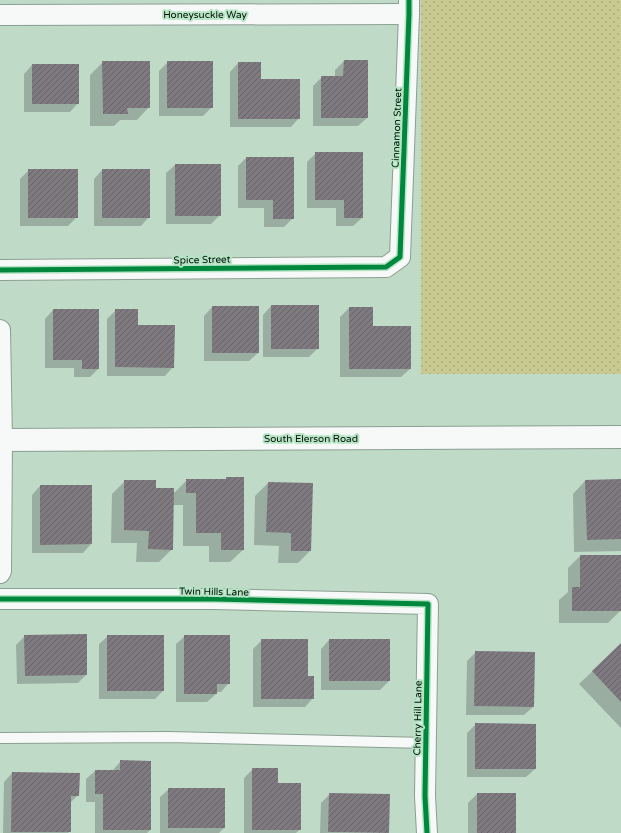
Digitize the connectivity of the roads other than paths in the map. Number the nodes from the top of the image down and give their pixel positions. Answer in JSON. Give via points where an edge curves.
{"nodes":[{"id":1,"x":409,"y":7,"type":"edge"},
{"id":2,"x":0,"y":15,"type":"edge"},
{"id":3,"x":400,"y":257,"type":"joint"},
{"id":4,"x":0,"y":270,"type":"edge"},
{"id":5,"x":0,"y":330,"type":"edge"},
{"id":6,"x":621,"y":437,"type":"edge"},
{"id":7,"x":1,"y":440,"type":"edge"},
{"id":8,"x":0,"y":573,"type":"edge"},
{"id":9,"x":0,"y":599,"type":"edge"},
{"id":10,"x":428,"y":604,"type":"joint"},
{"id":11,"x":0,"y":738,"type":"edge"},
{"id":12,"x":426,"y":743,"type":"junction"},
{"id":13,"x":426,"y":833,"type":"edge"}],
"edges":[{"from":1,"to":2,"type":"street","name":"Honeysuckle Way"},
{"from":1,"to":3,"type":"street","name":"Cinnamon Street"},
{"from":3,"to":4,"type":"street","name":"Spice Street","via":[[386,266]]},
{"from":5,"to":7,"type":"street"},
{"from":6,"to":7,"type":"street","name":"South Elerson Road"},
{"from":7,"to":8,"type":"street"},
{"from":9,"to":10,"type":"street","name":"Twin Hills Lane","via":[[206,599]]},
{"from":10,"to":12,"type":"street","name":"Cherry Hill Lane"},
{"from":11,"to":12,"type":"lane","via":[[168,737]]},
{"from":12,"to":13,"type":"street","name":"Cherry Hill Lane"}]}
